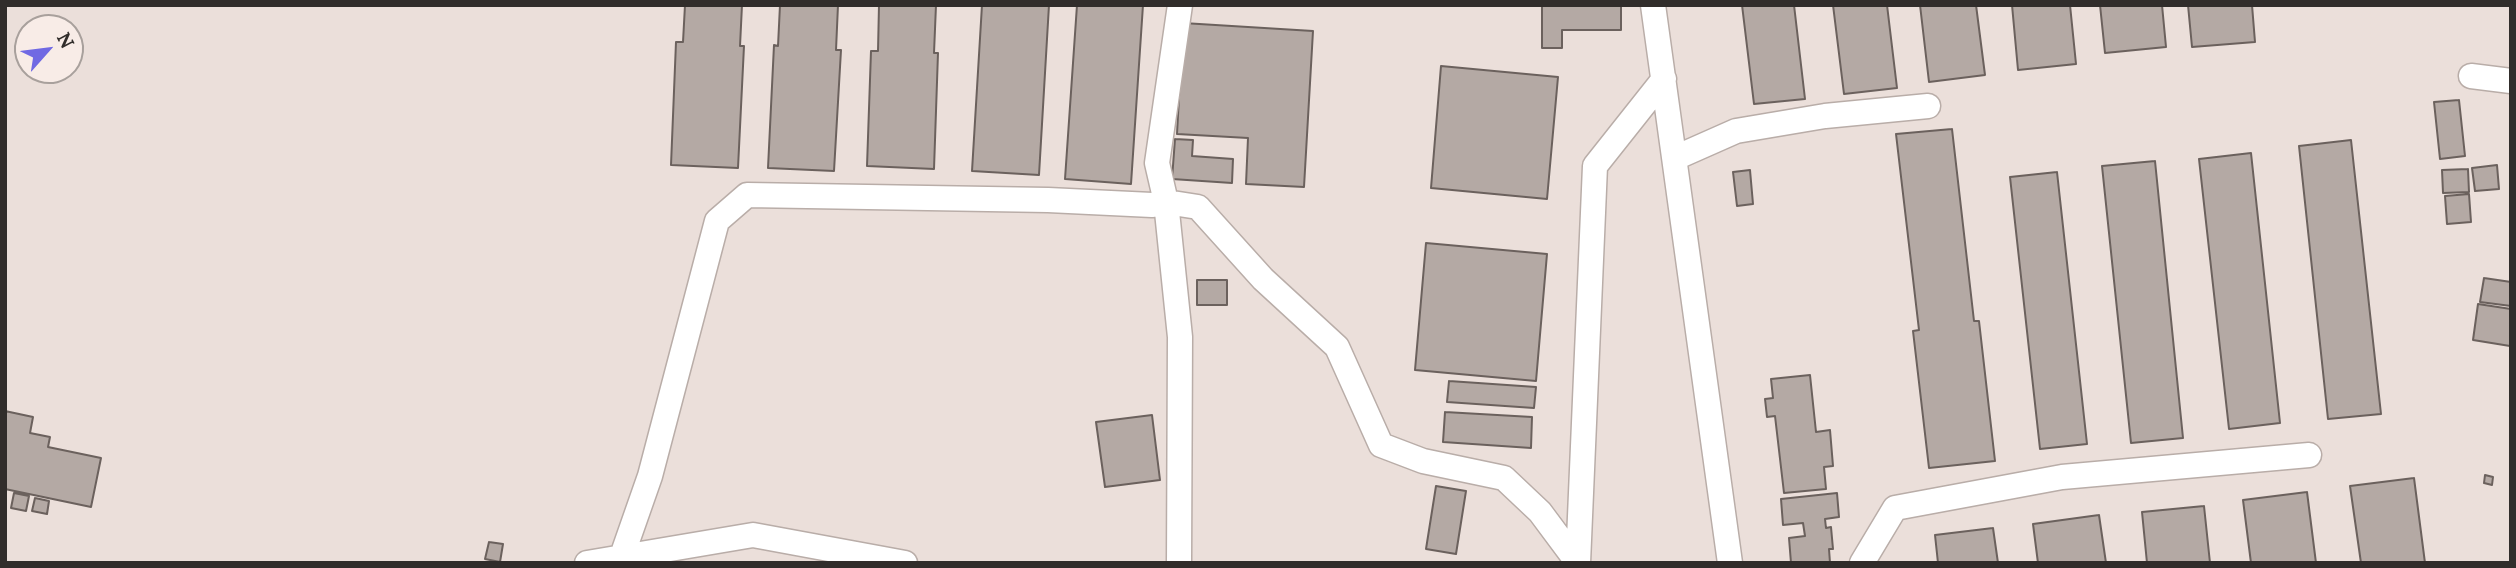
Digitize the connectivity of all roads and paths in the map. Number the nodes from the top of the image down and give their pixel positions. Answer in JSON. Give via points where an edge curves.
{"nodes":[{"id":1,"x":1180,"y":5,"type":"edge"},
{"id":2,"x":1653,"y":5,"type":"edge"},
{"id":3,"x":2471,"y":76,"type":"dead end"},
{"id":4,"x":1664,"y":79,"type":"junction"},
{"id":5,"x":2511,"y":81,"type":"edge"},
{"id":6,"x":1928,"y":106,"type":"dead end"},
{"id":7,"x":1675,"y":158,"type":"junction"},
{"id":8,"x":1166,"y":202,"type":"junction"},
{"id":9,"x":2309,"y":455,"type":"dead end"},
{"id":10,"x":622,"y":560,"type":"edge"},
{"id":11,"x":587,"y":563,"type":"edge"},
{"id":12,"x":905,"y":563,"type":"edge"},
{"id":13,"x":1179,"y":563,"type":"edge"},
{"id":14,"x":1578,"y":563,"type":"edge"},
{"id":15,"x":1730,"y":563,"type":"edge"},
{"id":16,"x":1862,"y":563,"type":"edge"}],
"edges":[{"from":1,"to":8,"type":"street","via":[[1157,163]]},
{"from":2,"to":4,"type":"street"},
{"from":3,"to":5,"type":"street"},
{"from":4,"to":7,"type":"street"},
{"from":4,"to":14,"type":"street","via":[[1595,166]]},
{"from":6,"to":7,"type":"street","via":[[1736,131]]},
{"from":7,"to":15,"type":"street"},
{"from":8,"to":10,"type":"street","via":[[747,195],[717,221],[650,476]]},
{"from":8,"to":13,"type":"street","via":[[1181,337]]},
{"from":8,"to":14,"type":"street","via":[[1198,207],[1263,279],[1337,346],[1381,444],[1423,461],[1504,478],[1541,512]]},
{"from":9,"to":16,"type":"street","via":[[2062,477],[1895,508]]},
{"from":10,"to":11,"type":"street"},
{"from":10,"to":12,"type":"street","via":[[753,535]]}]}
